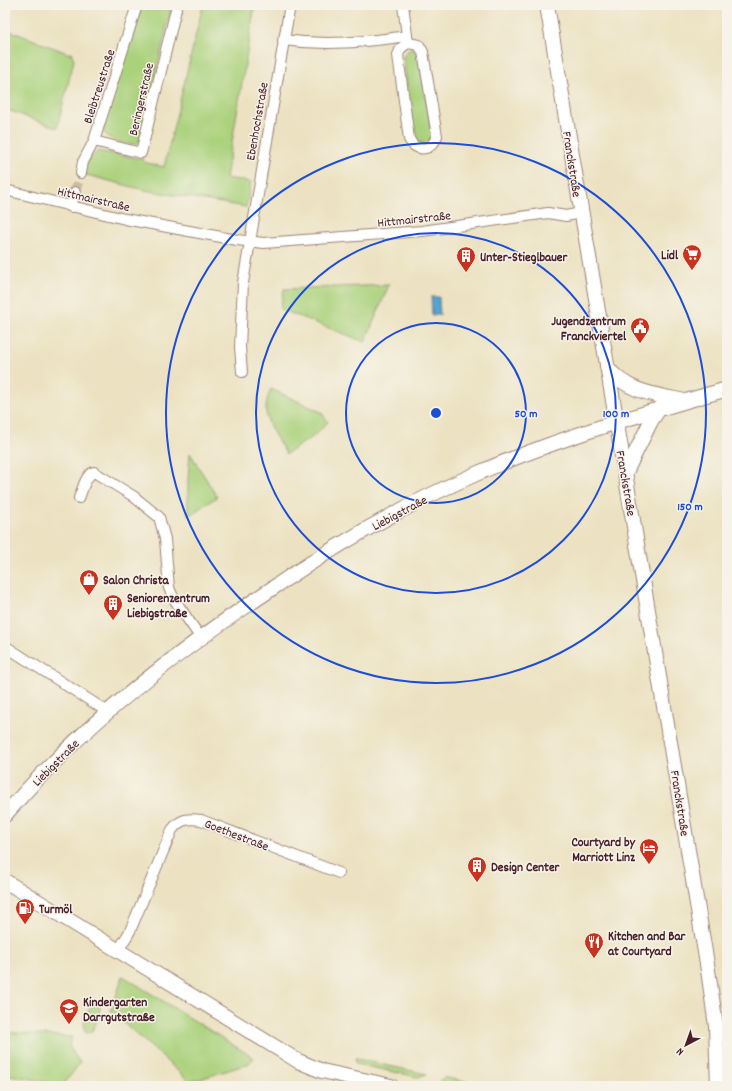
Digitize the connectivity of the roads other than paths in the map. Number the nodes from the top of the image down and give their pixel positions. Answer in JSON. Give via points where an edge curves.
{"nodes":[{"id":1,"x":137,"y":5,"type":"edge"},
{"id":2,"x":177,"y":5,"type":"edge"},
{"id":3,"x":290,"y":5,"type":"edge"},
{"id":4,"x":402,"y":5,"type":"edge"},
{"id":5,"x":547,"y":5,"type":"edge"},
{"id":6,"x":408,"y":39,"type":"junction"},
{"id":7,"x":283,"y":40,"type":"junction"},
{"id":8,"x":94,"y":141,"type":"junction"},
{"id":9,"x":81,"y":173,"type":"tunnel mouth"},
{"id":10,"x":5,"y":190,"type":"edge"},
{"id":11,"x":75,"y":192,"type":"tunnel mouth"},
{"id":12,"x":71,"y":206,"type":"junction"},
{"id":13,"x":581,"y":213,"type":"junction"},
{"id":14,"x":249,"y":241,"type":"junction"},
{"id":15,"x":607,"y":367,"type":"junction"},
{"id":16,"x":242,"y":372,"type":"dead end"},
{"id":17,"x":727,"y":389,"type":"edge"},
{"id":18,"x":685,"y":401,"type":"junction"},
{"id":19,"x":659,"y":409,"type":"junction"},
{"id":20,"x":616,"y":422,"type":"junction"},
{"id":21,"x":625,"y":474,"type":"junction"},
{"id":22,"x":79,"y":498,"type":"dead end"},
{"id":23,"x":200,"y":637,"type":"junction"},
{"id":24,"x":5,"y":646,"type":"edge"},
{"id":25,"x":108,"y":712,"type":"junction"},
{"id":26,"x":5,"y":815,"type":"edge"},
{"id":27,"x":339,"y":873,"type":"dead end"},
{"id":28,"x":5,"y":881,"type":"edge"},
{"id":29,"x":118,"y":951,"type":"junction"},
{"id":30,"x":391,"y":1086,"type":"edge"},
{"id":31,"x":718,"y":1086,"type":"edge"}],
"edges":[{"from":1,"to":8,"type":"street","name":"Bleibtreustraße"},
{"from":2,"to":8,"type":"street","name":"Beringerstraße","via":[[141,153]]},
{"from":3,"to":7,"type":"street","name":"Ebenhochstraße"},
{"from":4,"to":6,"type":"street"},
{"from":5,"to":13,"type":"main road","name":"Franckstraße"},
{"from":6,"to":6,"type":"street","via":[[398,55],[409,139],[415,147],[424,149],[432,145],[437,136],[423,52],[419,45]]},
{"from":6,"to":7,"type":"street","via":[[328,44]]},
{"from":7,"to":14,"type":"street","name":"Ebenhochstraße"},
{"from":8,"to":9,"type":"street","name":"Bleibtreustraße"},
{"from":10,"to":12,"type":"street","name":"Hittmairstraße"},
{"from":11,"to":12,"type":"street"},
{"from":12,"to":14,"type":"street","name":"Hittmairstraße","via":[[146,224]]},
{"from":13,"to":14,"type":"street","name":"Hittmairstraße","via":[[566,216],[548,213],[397,234],[264,243]]},
{"from":13,"to":15,"type":"main road","name":"Franckstraße"},
{"from":14,"to":16,"type":"street","via":[[241,309]]},
{"from":15,"to":18,"type":"main road","via":[[618,379],[640,391]]},
{"from":15,"to":20,"type":"main road","name":"Franckstraße"},
{"from":17,"to":18,"type":"main road","name":"Liebigstraße"},
{"from":18,"to":19,"type":"main road","name":"Liebigstraße"},
{"from":19,"to":20,"type":"main road","name":"Liebigstraße"},
{"from":19,"to":21,"type":"main road"},
{"from":20,"to":21,"type":"main road","name":"Franckstraße"},
{"from":20,"to":23,"type":"main road","name":"Liebigstraße","via":[[538,448],[426,497],[291,575]]},
{"from":21,"to":31,"type":"main road","name":"Franckstraße","via":[[707,961],[716,1026]]},
{"from":22,"to":23,"type":"street","via":[[90,474],[98,473],[159,517],[170,588],[174,599]]},
{"from":23,"to":25,"type":"main road","name":"Liebigstraße"},
{"from":24,"to":25,"type":"street"},
{"from":25,"to":26,"type":"main road","name":"Liebigstraße","via":[[43,774]]},
{"from":27,"to":29,"type":"street","name":"Goethestraße","via":[[200,820],[181,820],[172,830],[130,931]]},
{"from":28,"to":29,"type":"main road"},
{"from":29,"to":30,"type":"main road","via":[[298,1061],[322,1071]]}]}
